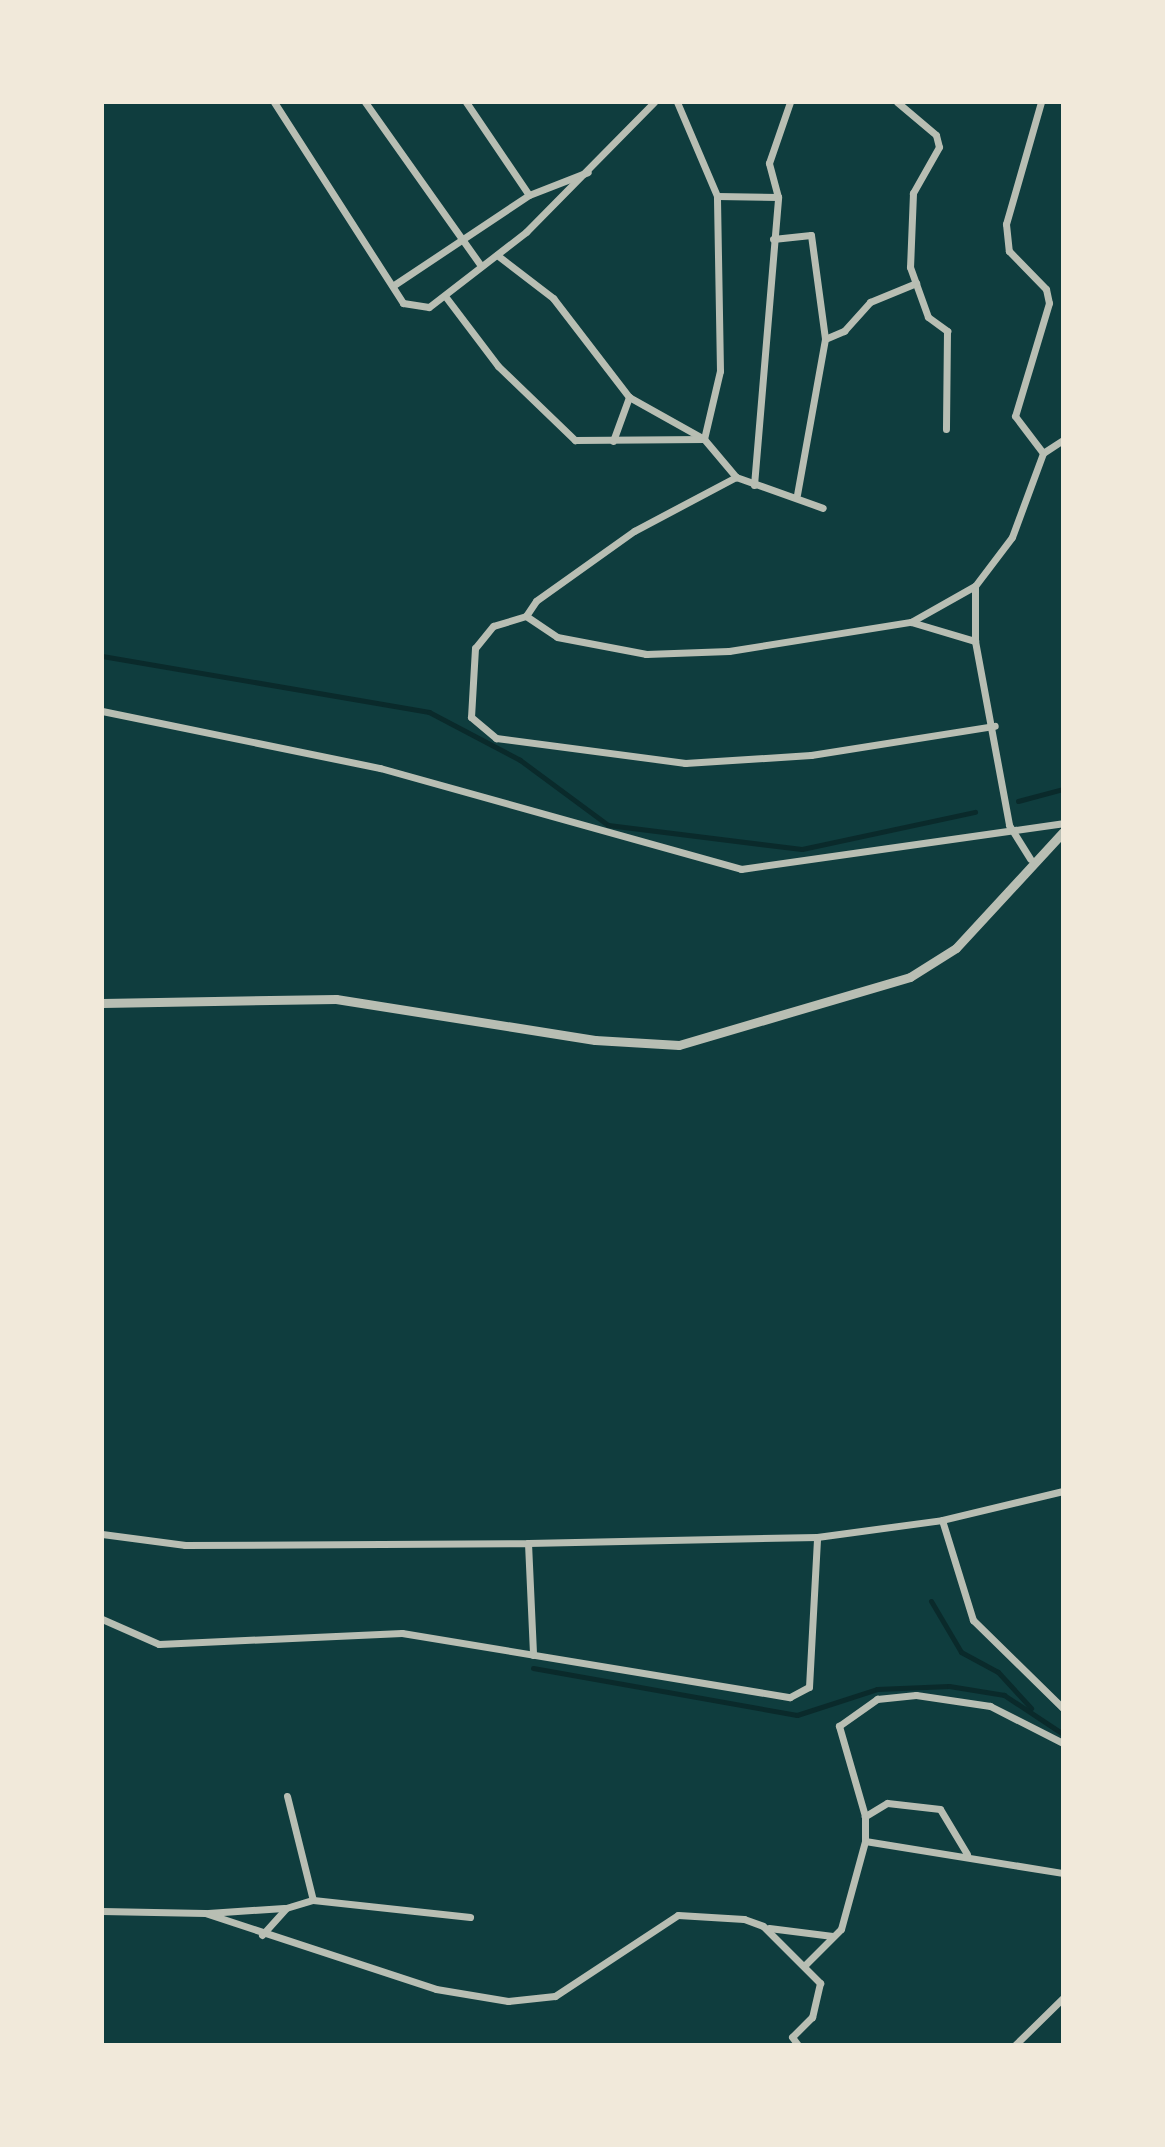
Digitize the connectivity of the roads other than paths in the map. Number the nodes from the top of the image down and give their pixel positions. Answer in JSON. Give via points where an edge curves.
{"nodes":[{"id":1,"x":274,"y":102,"type":"edge"},
{"id":2,"x":365,"y":102,"type":"edge"},
{"id":3,"x":466,"y":102,"type":"edge"},
{"id":4,"x":654,"y":102,"type":"edge"},
{"id":5,"x":677,"y":102,"type":"edge"},
{"id":6,"x":790,"y":102,"type":"edge"},
{"id":7,"x":897,"y":102,"type":"edge"},
{"id":8,"x":1041,"y":102,"type":"edge"},
{"id":9,"x":592,"y":171,"type":"junction"},
{"id":10,"x":529,"y":195,"type":"junction"},
{"id":11,"x":717,"y":196,"type":"junction"},
{"id":12,"x":778,"y":197,"type":"junction"},
{"id":13,"x":459,"y":238,"type":"junction"},
{"id":14,"x":773,"y":239,"type":"junction"},
{"id":15,"x":497,"y":255,"type":"junction"},
{"id":16,"x":481,"y":266,"type":"junction"},
{"id":17,"x":916,"y":283,"type":"junction"},
{"id":18,"x":394,"y":285,"type":"junction"},
{"id":19,"x":445,"y":296,"type":"junction"},
{"id":20,"x":825,"y":339,"type":"junction"},
{"id":21,"x":629,"y":397,"type":"junction"},
{"id":22,"x":946,"y":429,"type":"dead end"},
{"id":23,"x":704,"y":439,"type":"junction"},
{"id":24,"x":1063,"y":440,"type":"edge"},
{"id":25,"x":613,"y":441,"type":"junction"},
{"id":26,"x":1043,"y":453,"type":"junction"},
{"id":27,"x":736,"y":477,"type":"junction"},
{"id":28,"x":754,"y":485,"type":"junction"},
{"id":29,"x":797,"y":495,"type":"junction"},
{"id":30,"x":823,"y":508,"type":"dead end"},
{"id":31,"x":975,"y":586,"type":"junction"},
{"id":32,"x":526,"y":616,"type":"junction"},
{"id":33,"x":911,"y":622,"type":"junction"},
{"id":34,"x":975,"y":641,"type":"junction"},
{"id":35,"x":102,"y":711,"type":"edge"},
{"id":36,"x":995,"y":726,"type":"junction"},
{"id":37,"x":1063,"y":823,"type":"edge"},
{"id":38,"x":1009,"y":825,"type":"junction"},
{"id":39,"x":1063,"y":832,"type":"edge"},
{"id":40,"x":1030,"y":859,"type":"junction"},
{"id":41,"x":102,"y":1003,"type":"edge"},
{"id":42,"x":1063,"y":1491,"type":"edge"},
{"id":43,"x":942,"y":1520,"type":"junction"},
{"id":44,"x":102,"y":1534,"type":"edge"},
{"id":45,"x":817,"y":1537,"type":"junction"},
{"id":46,"x":528,"y":1543,"type":"junction"},
{"id":47,"x":102,"y":1619,"type":"edge"},
{"id":48,"x":533,"y":1655,"type":"junction"},
{"id":49,"x":1063,"y":1708,"type":"edge"},
{"id":50,"x":1063,"y":1743,"type":"edge"},
{"id":51,"x":287,"y":1796,"type":"dead end"},
{"id":52,"x":865,"y":1816,"type":"junction"},
{"id":53,"x":865,"y":1841,"type":"junction"},
{"id":54,"x":967,"y":1854,"type":"junction"},
{"id":55,"x":1063,"y":1873,"type":"edge"},
{"id":56,"x":313,"y":1900,"type":"junction"},
{"id":57,"x":286,"y":1908,"type":"junction"},
{"id":58,"x":102,"y":1911,"type":"edge"},
{"id":59,"x":205,"y":1913,"type":"junction"},
{"id":60,"x":470,"y":1917,"type":"dead end"},
{"id":61,"x":763,"y":1926,"type":"junction"},
{"id":62,"x":262,"y":1935,"type":"junction"},
{"id":63,"x":832,"y":1936,"type":"junction"},
{"id":64,"x":804,"y":1966,"type":"junction"},
{"id":65,"x":1063,"y":1998,"type":"edge"},
{"id":66,"x":798,"y":2045,"type":"edge"},
{"id":67,"x":1015,"y":2045,"type":"edge"}],
"edges":[{"from":1,"to":18,"type":"street"},
{"from":2,"to":13,"type":"street"},
{"from":3,"to":10,"type":"street"},
{"from":4,"to":9,"type":"street"},
{"from":5,"to":11,"type":"street"},
{"from":6,"to":12,"type":"street","via":[[769,163]]},
{"from":7,"to":17,"type":"street","via":[[925,123],[939,147],[913,193]]},
{"from":8,"to":26,"type":"street","via":[[1006,224],[1009,251],[1046,289],[1049,303],[1015,416]]},
{"from":9,"to":10,"type":"street"},
{"from":9,"to":15,"type":"street"},
{"from":10,"to":13,"type":"street"},
{"from":11,"to":12,"type":"street"},
{"from":11,"to":23,"type":"street","via":[[720,371]]},
{"from":12,"to":14,"type":"street"},
{"from":13,"to":16,"type":"street"},
{"from":13,"to":18,"type":"street"},
{"from":14,"to":20,"type":"street","via":[[811,235]]},
{"from":14,"to":28,"type":"street"},
{"from":15,"to":16,"type":"street"},
{"from":15,"to":21,"type":"street","via":[[553,298]]},
{"from":16,"to":19,"type":"street"},
{"from":17,"to":20,"type":"street","via":[[870,302],[844,331]]},
{"from":17,"to":22,"type":"street","via":[[928,317],[947,331],[952,354]]},
{"from":18,"to":19,"type":"street","via":[[413,306]]},
{"from":19,"to":25,"type":"street","via":[[560,430],[589,444]]},
{"from":20,"to":29,"type":"street"},
{"from":21,"to":23,"type":"street"},
{"from":21,"to":25,"type":"street"},
{"from":23,"to":25,"type":"street"},
{"from":23,"to":27,"type":"street"},
{"from":24,"to":26,"type":"street"},
{"from":26,"to":31,"type":"street","via":[[1012,537]]},
{"from":27,"to":28,"type":"street"},
{"from":27,"to":32,"type":"street","via":[[634,531],[536,601]]},
{"from":28,"to":29,"type":"street"},
{"from":29,"to":30,"type":"street"},
{"from":31,"to":33,"type":"street"},
{"from":31,"to":34,"type":"street"},
{"from":32,"to":33,"type":"street","via":[[557,637],[646,654],[729,651]]},
{"from":32,"to":36,"type":"street","via":[[493,626],[475,648],[471,717],[496,738],[685,763],[811,755]]},
{"from":33,"to":34,"type":"street"},
{"from":34,"to":36,"type":"street"},
{"from":35,"to":38,"type":"street","via":[[380,768],[741,869]]},
{"from":36,"to":38,"type":"street"},
{"from":37,"to":38,"type":"street"},
{"from":38,"to":40,"type":"street"},
{"from":39,"to":40,"type":"street"},
{"from":40,"to":41,"type":"street","via":[[956,948],[910,977],[679,1045],[595,1040],[336,999]]},
{"from":42,"to":43,"type":"street"},
{"from":43,"to":45,"type":"street"},
{"from":43,"to":49,"type":"street","via":[[973,1620]]},
{"from":44,"to":46,"type":"street","via":[[185,1545]]},
{"from":45,"to":46,"type":"street"},
{"from":45,"to":48,"type":"street","via":[[809,1687],[790,1697]]},
{"from":46,"to":48,"type":"street"},
{"from":47,"to":48,"type":"street","via":[[159,1644],[402,1633]]},
{"from":50,"to":52,"type":"street","via":[[990,1706],[916,1695],[877,1699],[839,1726]]},
{"from":51,"to":56,"type":"street"},
{"from":52,"to":53,"type":"street"},
{"from":52,"to":54,"type":"street","via":[[887,1803],[940,1809]]},
{"from":53,"to":54,"type":"street"},
{"from":53,"to":63,"type":"street","via":[[841,1929]]},
{"from":54,"to":55,"type":"street"},
{"from":56,"to":57,"type":"street"},
{"from":56,"to":60,"type":"street"},
{"from":57,"to":59,"type":"street"},
{"from":57,"to":62,"type":"street"},
{"from":58,"to":59,"type":"street"},
{"from":59,"to":62,"type":"street"},
{"from":61,"to":62,"type":"street","via":[[678,1915],[555,1996],[508,2001],[436,1989]]},
{"from":61,"to":63,"type":"street"},
{"from":61,"to":64,"type":"street"},
{"from":63,"to":64,"type":"street"},
{"from":64,"to":66,"type":"street","via":[[820,1983],[821,1998],[792,2037]]},
{"from":65,"to":67,"type":"street"}]}
